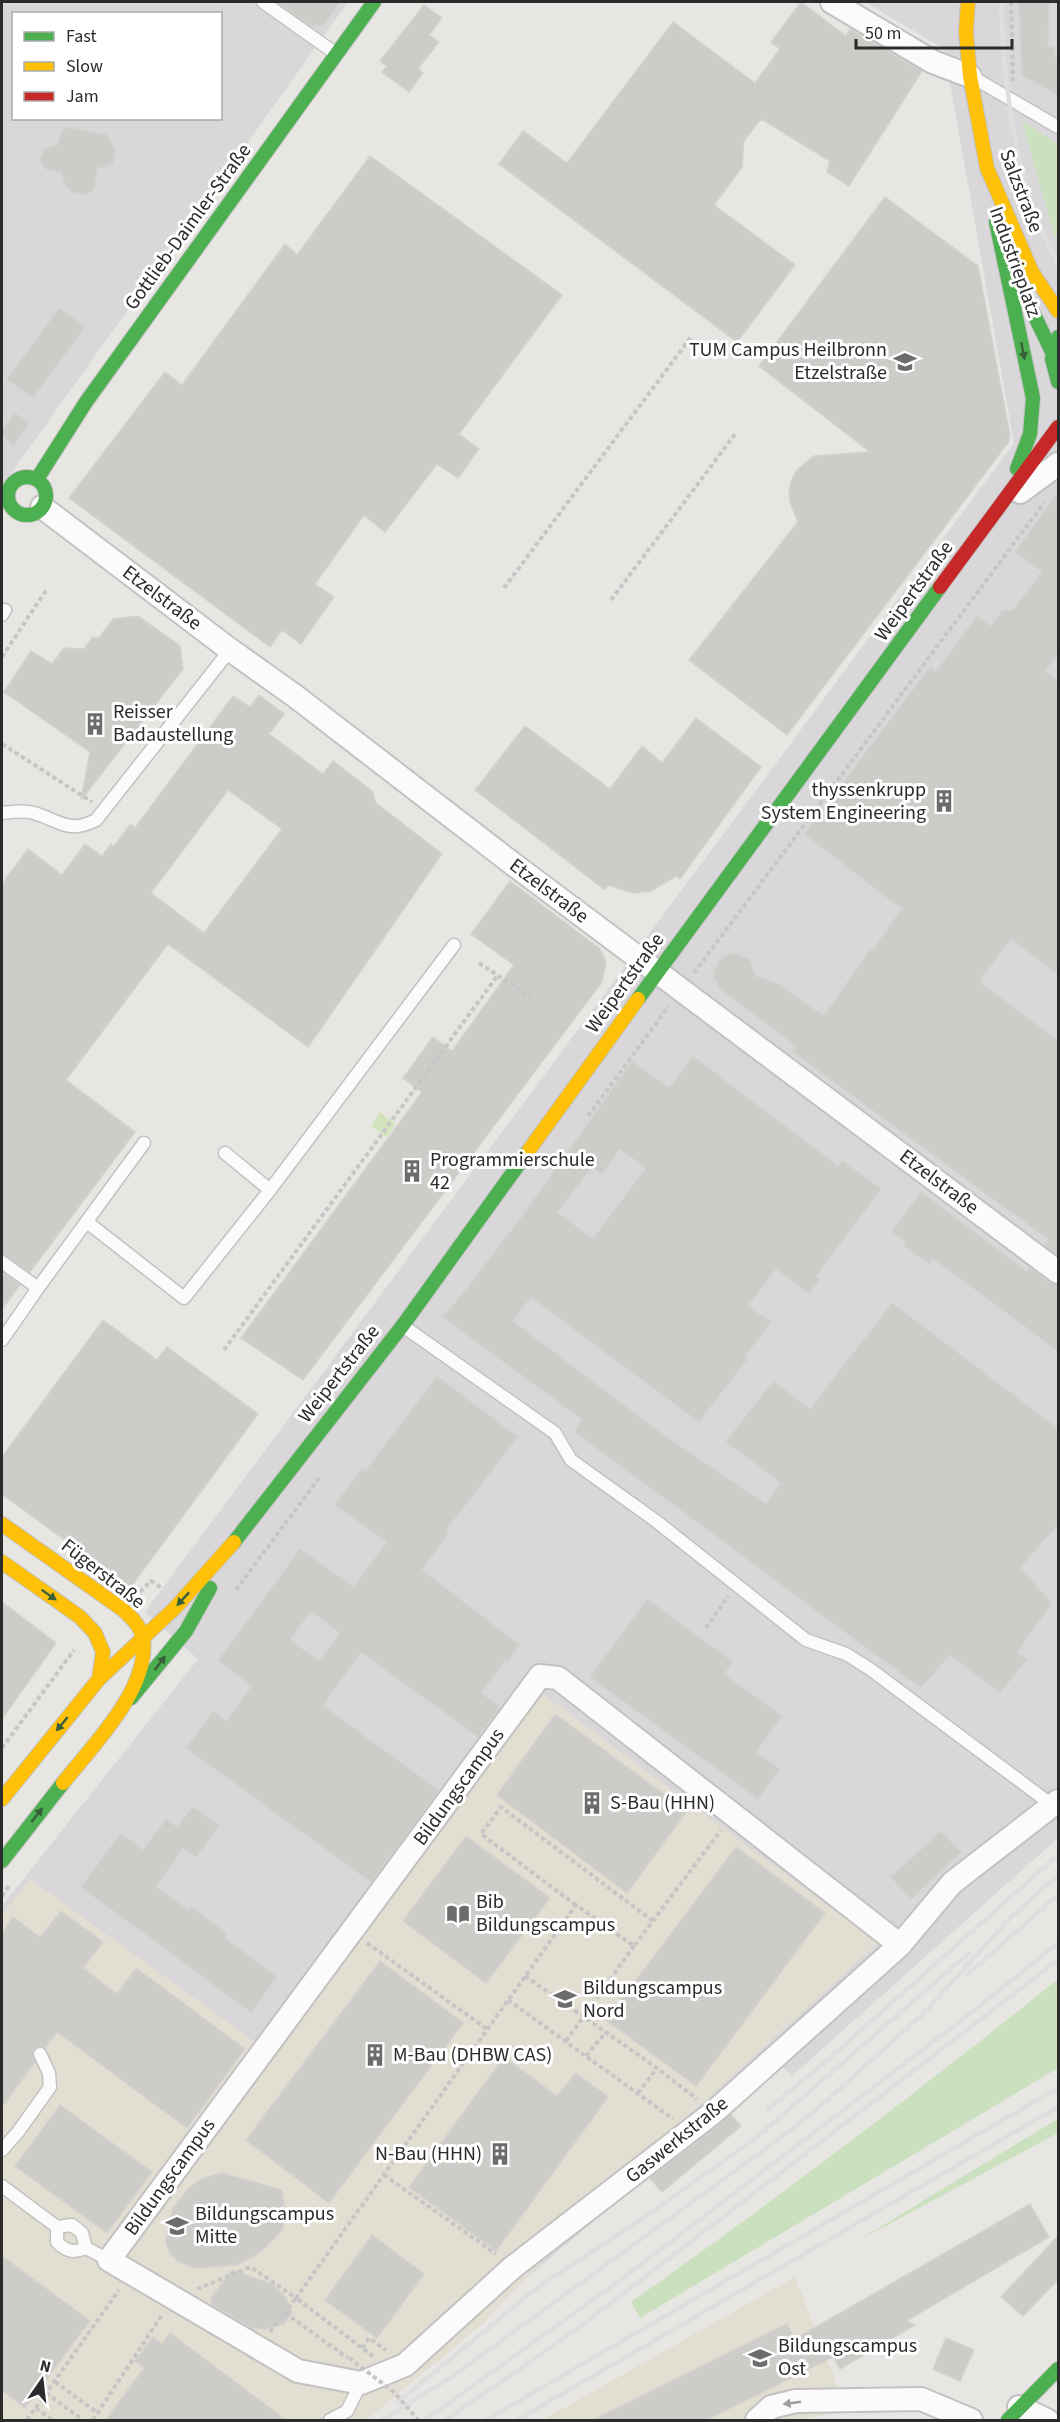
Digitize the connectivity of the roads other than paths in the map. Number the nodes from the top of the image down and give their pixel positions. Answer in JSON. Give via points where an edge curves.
{"nodes":[{"id":1,"x":263,"y":2,"type":"edge"},
{"id":2,"x":374,"y":2,"type":"edge"},
{"id":3,"x":832,"y":2,"type":"edge"},
{"id":4,"x":968,"y":2,"type":"edge"},
{"id":5,"x":337,"y":54,"type":"junction"},
{"id":6,"x":970,"y":76,"type":"junction"},
{"id":7,"x":1059,"y":128,"type":"edge"},
{"id":8,"x":987,"y":168,"type":"junction"},
{"id":9,"x":995,"y":215,"type":"junction"},
{"id":10,"x":1059,"y":311,"type":"edge"},
{"id":11,"x":1059,"y":337,"type":"edge"},
{"id":12,"x":1052,"y":352,"type":"junction"},
{"id":13,"x":1059,"y":382,"type":"edge"},
{"id":14,"x":1059,"y":427,"type":"edge"},
{"id":15,"x":1059,"y":464,"type":"edge"},
{"id":16,"x":37,"y":479,"type":"junction"},
{"id":17,"x":42,"y":507,"type":"junction"},
{"id":18,"x":14,"y":510,"type":"junction"},
{"id":19,"x":998,"y":511,"type":"junction"},
{"id":20,"x":2,"y":523,"type":"edge"},
{"id":21,"x":230,"y":650,"type":"junction"},
{"id":22,"x":2,"y":813,"type":"edge"},
{"id":23,"x":454,"y":945,"type":"dead end"},
{"id":24,"x":658,"y":971,"type":"junction"},
{"id":25,"x":144,"y":1143,"type":"dead end"},
{"id":26,"x":225,"y":1153,"type":"dead end"},
{"id":27,"x":270,"y":1190,"type":"junction"},
{"id":28,"x":87,"y":1222,"type":"junction"},
{"id":29,"x":2,"y":1262,"type":"edge"},
{"id":30,"x":1059,"y":1272,"type":"edge"},
{"id":31,"x":38,"y":1288,"type":"junction"},
{"id":32,"x":402,"y":1325,"type":"junction"},
{"id":33,"x":2,"y":1340,"type":"edge"},
{"id":34,"x":2,"y":1524,"type":"edge"},
{"id":35,"x":221,"y":1559,"type":"junction"},
{"id":36,"x":2,"y":1562,"type":"edge"},
{"id":37,"x":143,"y":1637,"type":"junction"},
{"id":38,"x":99,"y":1679,"type":"junction"},
{"id":39,"x":122,"y":1707,"type":"junction"},
{"id":40,"x":2,"y":1799,"type":"edge"},
{"id":41,"x":1055,"y":1803,"type":"edge"},
{"id":42,"x":2,"y":1861,"type":"edge"},
{"id":43,"x":900,"y":1945,"type":"junction"},
{"id":44,"x":40,"y":2054,"type":"dead end"},
{"id":45,"x":2,"y":2150,"type":"edge"},
{"id":46,"x":2,"y":2186,"type":"edge"},
{"id":47,"x":57,"y":2227,"type":"junction"},
{"id":48,"x":86,"y":2248,"type":"junction"},
{"id":49,"x":109,"y":2260,"type":"junction"},
{"id":50,"x":1059,"y":2369,"type":"edge"},
{"id":51,"x":361,"y":2383,"type":"junction"},
{"id":52,"x":1013,"y":2414,"type":"edge"},
{"id":53,"x":330,"y":2421,"type":"edge"},
{"id":54,"x":757,"y":2421,"type":"edge"},
{"id":55,"x":971,"y":2421,"type":"edge"},
{"id":56,"x":1047,"y":2421,"type":"edge"}],
"edges":[{"from":1,"to":5,"type":"lane"},
{"from":2,"to":5,"type":"main road","name":"Gottlieb-Daimler-Straße"},
{"from":3,"to":6,"type":"street","via":[[933,62]]},
{"from":4,"to":6,"type":"main road","name":"Salzstraße"},
{"from":5,"to":16,"type":"main road","name":"Gottlieb-Daimler-Straße","via":[[86,402]]},
{"from":6,"to":7,"type":"lane"},
{"from":6,"to":8,"type":"main road","name":"Salzstraße"},
{"from":8,"to":9,"type":"main road","name":"Industrieplatz"},
{"from":8,"to":10,"type":"main road","name":"Salzstraße","via":[[1032,272]]},
{"from":9,"to":12,"type":"main road","name":"Industrieplatz","via":[[1017,277]]},
{"from":9,"to":19,"type":"main road","one_way":true,"via":[[1032,398],[1030,434]]},
{"from":11,"to":12,"type":"main road","name":"Industrieplatz"},
{"from":12,"to":13,"type":"main road","name":"Industrieplatz"},
{"from":14,"to":19,"type":"main road","name":"Weipertstraße"},
{"from":15,"to":19,"type":"street"},
{"from":16,"to":17,"type":"main road","via":[[46,497]]},
{"from":16,"to":18,"type":"main road","via":[[23,476],[10,483],[7,498]]},
{"from":17,"to":18,"type":"main road","via":[[34,514],[23,515]]},
{"from":17,"to":21,"type":"street","name":"Etzelstraße"},
{"from":18,"to":20,"type":"main road"},
{"from":19,"to":24,"type":"main road","name":"Weipertstraße"},
{"from":21,"to":22,"type":"lane","via":[[96,820],[75,827],[32,812]]},
{"from":21,"to":24,"type":"street","name":"Etzelstraße"},
{"from":23,"to":27,"type":"lane"},
{"from":24,"to":30,"type":"street","name":"Etzelstraße"},
{"from":24,"to":32,"type":"main road","name":"Weipertstraße"},
{"from":25,"to":28,"type":"lane"},
{"from":26,"to":27,"type":"lane"},
{"from":27,"to":28,"type":"lane","via":[[184,1298]]},
{"from":28,"to":31,"type":"lane"},
{"from":29,"to":31,"type":"lane"},
{"from":31,"to":33,"type":"lane"},
{"from":32,"to":35,"type":"main road","name":"Weipertstraße"},
{"from":32,"to":41,"type":"lane","via":[[555,1433],[571,1461],[656,1521],[806,1640],[846,1654],[870,1669]]},
{"from":34,"to":37,"type":"main road","name":"Fügerstraße","via":[[122,1609],[135,1620]]},
{"from":35,"to":37,"type":"main road","name":"Weipertstraße","one_way":true},
{"from":39,"to":35,"type":"main road","name":"Weipertstraße","one_way":true,"via":[[199,1611]]},
{"from":36,"to":38,"type":"main road","one_way":true,"via":[[80,1617],[95,1633],[103,1652]]},
{"from":37,"to":38,"type":"main road","name":"Weipertstraße"},
{"from":37,"to":39,"type":"main road","name":"Fügerstraße","via":[[138,1676]]},
{"from":38,"to":40,"type":"main road","name":"Weipertstraße","one_way":true},
{"from":42,"to":39,"type":"main road","name":"Weipertstraße","one_way":true},
{"from":41,"to":43,"type":"street","name":"Gaswerkstraße","via":[[952,1883]]},
{"from":43,"to":49,"type":"street","name":"Bildungscampus","via":[[558,1678],[540,1677]]},
{"from":43,"to":51,"type":"street","name":"Gaswerkstraße","via":[[714,2112],[513,2267],[405,2365]]},
{"from":44,"to":45,"type":"lane","via":[[49,2073],[50,2087]]},
{"from":46,"to":47,"type":"lane"},
{"from":47,"to":48,"type":"lane","via":[[72,2225],[82,2233]]},
{"from":47,"to":48,"type":"lane","via":[[57,2242],[66,2251]]},
{"from":48,"to":49,"type":"lane"},
{"from":49,"to":51,"type":"street","via":[[298,2371]]},
{"from":50,"to":52,"type":"main road"},
{"from":51,"to":53,"type":"lane","via":[[347,2411]]},
{"from":52,"to":56,"type":"street"},
{"from":55,"to":54,"type":"street","one_way":true,"via":[[921,2399],[796,2401],[771,2407]]}]}
